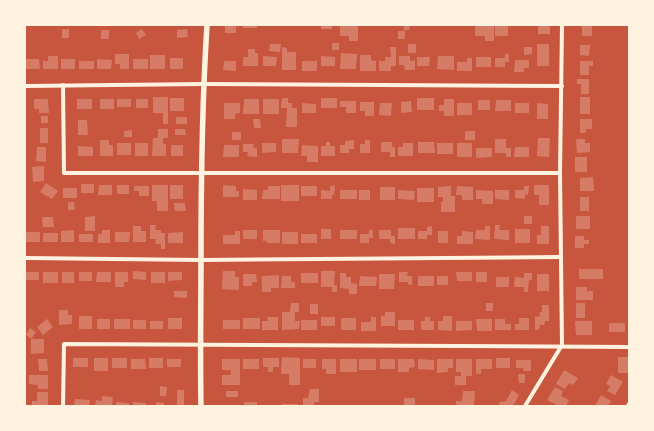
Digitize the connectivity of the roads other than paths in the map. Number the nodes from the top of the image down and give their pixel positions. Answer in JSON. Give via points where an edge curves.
{"nodes":[{"id":1,"x":207,"y":25,"type":"edge"},
{"id":2,"x":562,"y":25,"type":"edge"},
{"id":3,"x":203,"y":84,"type":"junction"},
{"id":4,"x":25,"y":86,"type":"edge"},
{"id":5,"x":63,"y":86,"type":"junction"},
{"id":6,"x":562,"y":86,"type":"junction"},
{"id":7,"x":201,"y":172,"type":"junction"},
{"id":8,"x":560,"y":172,"type":"junction"},
{"id":9,"x":560,"y":257,"type":"junction"},
{"id":10,"x":25,"y":258,"type":"edge"},
{"id":11,"x":201,"y":260,"type":"junction"},
{"id":12,"x":200,"y":344,"type":"junction"},
{"id":13,"x":562,"y":345,"type":"junction"},
{"id":14,"x":629,"y":347,"type":"edge"},
{"id":15,"x":63,"y":406,"type":"edge"},
{"id":16,"x":201,"y":406,"type":"edge"},
{"id":17,"x":525,"y":406,"type":"edge"}],
"edges":[{"from":1,"to":3,"type":"main road"},
{"from":2,"to":6,"type":"street"},
{"from":3,"to":5,"type":"street"},
{"from":3,"to":6,"type":"street"},
{"from":3,"to":7,"type":"main road"},
{"from":4,"to":5,"type":"street"},
{"from":5,"to":7,"type":"street","via":[[64,172]]},
{"from":6,"to":8,"type":"street"},
{"from":7,"to":8,"type":"street"},
{"from":7,"to":11,"type":"main road"},
{"from":8,"to":9,"type":"street"},
{"from":9,"to":11,"type":"street"},
{"from":9,"to":13,"type":"street"},
{"from":10,"to":11,"type":"street"},
{"from":11,"to":12,"type":"main road"},
{"from":12,"to":13,"type":"street"},
{"from":12,"to":15,"type":"street","via":[[64,344]]},
{"from":12,"to":16,"type":"main road"},
{"from":13,"to":14,"type":"street"},
{"from":13,"to":17,"type":"street"}]}
